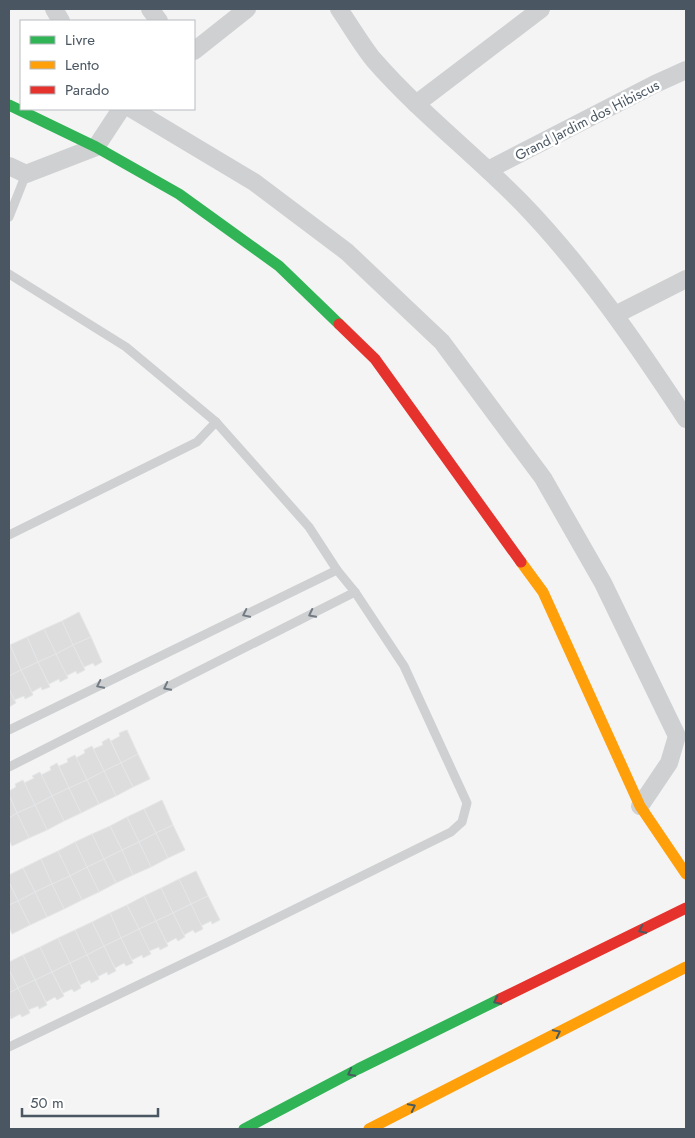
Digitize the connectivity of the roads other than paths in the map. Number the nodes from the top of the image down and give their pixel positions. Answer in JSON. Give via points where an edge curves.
{"nodes":[{"id":1,"x":54,"y":9,"type":"edge"},
{"id":2,"x":150,"y":9,"type":"edge"},
{"id":3,"x":247,"y":9,"type":"edge"},
{"id":4,"x":339,"y":9,"type":"edge"},
{"id":5,"x":541,"y":9,"type":"edge"},
{"id":6,"x":60,"y":20,"type":"edge"},
{"id":7,"x":158,"y":20,"type":"edge"},
{"id":8,"x":195,"y":50,"type":"edge"},
{"id":9,"x":686,"y":70,"type":"edge"},
{"id":10,"x":416,"y":104,"type":"junction"},
{"id":11,"x":9,"y":105,"type":"edge"},
{"id":12,"x":120,"y":110,"type":"edge"},
{"id":13,"x":134,"y":110,"type":"edge"},
{"id":14,"x":96,"y":147,"type":"junction"},
{"id":15,"x":9,"y":166,"type":"edge"},
{"id":16,"x":488,"y":170,"type":"junction"},
{"id":17,"x":26,"y":174,"type":"junction"},
{"id":18,"x":9,"y":216,"type":"edge"},
{"id":19,"x":9,"y":274,"type":"edge"},
{"id":20,"x":686,"y":279,"type":"edge"},
{"id":21,"x":615,"y":316,"type":"junction"},
{"id":22,"x":686,"y":419,"type":"edge"},
{"id":23,"x":216,"y":422,"type":"junction"},
{"id":24,"x":9,"y":535,"type":"edge"},
{"id":25,"x":337,"y":570,"type":"junction"},
{"id":26,"x":355,"y":592,"type":"junction"},
{"id":27,"x":9,"y":730,"type":"edge"},
{"id":28,"x":9,"y":767,"type":"edge"},
{"id":29,"x":640,"y":806,"type":"junction"},
{"id":30,"x":686,"y":874,"type":"edge"},
{"id":31,"x":686,"y":908,"type":"edge"},
{"id":32,"x":686,"y":967,"type":"edge"},
{"id":33,"x":9,"y":1048,"type":"edge"},
{"id":34,"x":244,"y":1129,"type":"edge"},
{"id":35,"x":369,"y":1129,"type":"edge"}],
"edges":[{"from":1,"to":6,"type":"street"},
{"from":2,"to":7,"type":"street"},
{"from":3,"to":8,"type":"street"},
{"from":4,"to":10,"type":"street","via":[[373,58]]},
{"from":5,"to":10,"type":"street"},
{"from":9,"to":16,"type":"street","name":"Grand Jardim dos Hibiscus"},
{"from":10,"to":16,"type":"street"},
{"from":11,"to":14,"type":"street"},
{"from":12,"to":14,"type":"street"},
{"from":13,"to":29,"type":"street","via":[[254,182],[347,252],[442,342],[543,478],[602,582],[677,736],[670,762]]},
{"from":14,"to":17,"type":"street"},
{"from":14,"to":29,"type":"street","via":[[179,194],[279,266],[375,359],[543,592]]},
{"from":15,"to":17,"type":"street"},
{"from":16,"to":21,"type":"street","via":[[521,202],[582,272]]},
{"from":17,"to":18,"type":"lane"},
{"from":19,"to":23,"type":"lane","via":[[126,347]]},
{"from":20,"to":21,"type":"street"},
{"from":21,"to":22,"type":"street"},
{"from":23,"to":24,"type":"lane","via":[[197,442]]},
{"from":23,"to":25,"type":"lane","via":[[309,527]]},
{"from":25,"to":26,"type":"lane"},
{"from":25,"to":27,"type":"lane","one_way":true},
{"from":26,"to":28,"type":"lane","one_way":true},
{"from":26,"to":33,"type":"lane","via":[[404,666],[467,803],[462,822],[451,832]]},
{"from":29,"to":30,"type":"street"},
{"from":31,"to":34,"type":"street","one_way":true},
{"from":35,"to":32,"type":"street","one_way":true}]}
